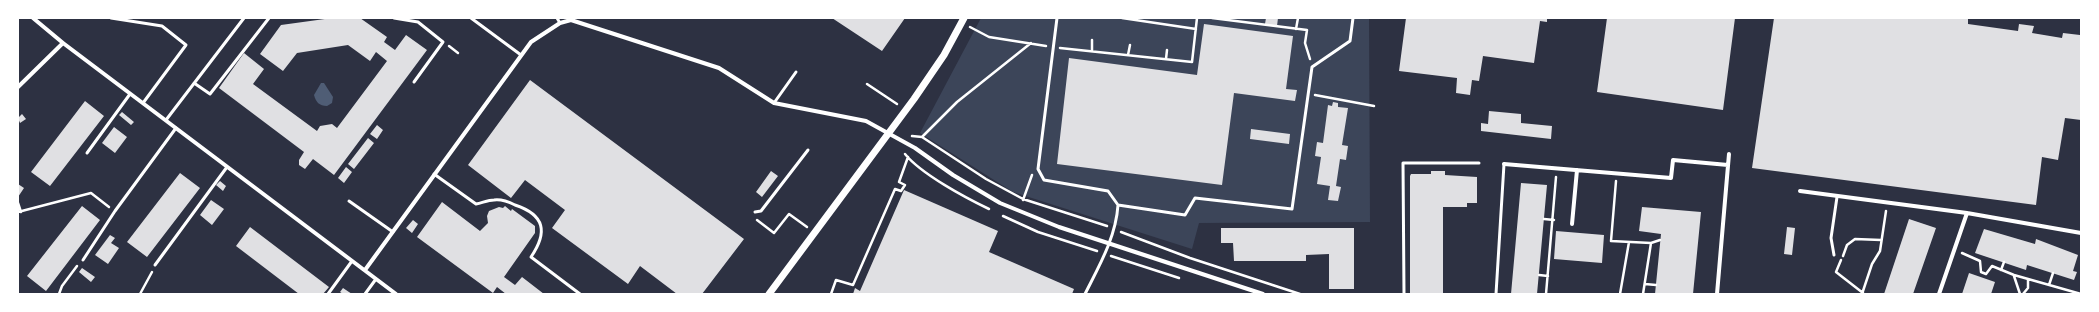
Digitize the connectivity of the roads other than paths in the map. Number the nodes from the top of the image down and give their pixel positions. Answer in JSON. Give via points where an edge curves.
{"nodes":[{"id":1,"x":33,"y":18,"type":"edge"},
{"id":2,"x":111,"y":18,"type":"edge"},
{"id":3,"x":244,"y":18,"type":"edge"},
{"id":4,"x":269,"y":18,"type":"edge"},
{"id":5,"x":394,"y":18,"type":"edge"},
{"id":6,"x":471,"y":18,"type":"edge"},
{"id":7,"x":557,"y":18,"type":"edge"},
{"id":8,"x":1057,"y":18,"type":"edge"},
{"id":9,"x":1353,"y":18,"type":"edge"},
{"id":10,"x":403,"y":19,"type":"edge"},
{"id":11,"x":571,"y":19,"type":"edge"},
{"id":12,"x":963,"y":21,"type":"edge"},
{"id":13,"x":560,"y":23,"type":"junction"},
{"id":14,"x":62,"y":43,"type":"junction"},
{"id":15,"x":521,"y":55,"type":"junction"},
{"id":16,"x":796,"y":72,"type":"dead end"},
{"id":17,"x":414,"y":82,"type":"dead end"},
{"id":18,"x":194,"y":83,"type":"junction"},
{"id":19,"x":18,"y":87,"type":"edge"},
{"id":20,"x":130,"y":94,"type":"junction"},
{"id":21,"x":143,"y":103,"type":"junction"},
{"id":22,"x":774,"y":103,"type":"junction"},
{"id":23,"x":166,"y":120,"type":"junction"},
{"id":24,"x":176,"y":128,"type":"junction"},
{"id":25,"x":889,"y":133,"type":"junction"},
{"id":26,"x":808,"y":150,"type":"dead end"},
{"id":27,"x":87,"y":153,"type":"dead end"},
{"id":28,"x":1729,"y":154,"type":"dead end"},
{"id":29,"x":1479,"y":163,"type":"dead end"},
{"id":30,"x":1504,"y":164,"type":"joint"},
{"id":31,"x":1728,"y":165,"type":"junction"},
{"id":32,"x":227,"y":167,"type":"junction"},
{"id":33,"x":1578,"y":170,"type":"junction"},
{"id":34,"x":434,"y":174,"type":"junction"},
{"id":35,"x":1800,"y":191,"type":"dead end"},
{"id":36,"x":1837,"y":197,"type":"junction"},
{"id":37,"x":349,"y":201,"type":"dead end"},
{"id":38,"x":1118,"y":205,"type":"junction"},
{"id":39,"x":754,"y":212,"type":"dead end"},
{"id":40,"x":1966,"y":213,"type":"junction"},
{"id":41,"x":1572,"y":224,"type":"dead end"},
{"id":42,"x":393,"y":232,"type":"junction"},
{"id":43,"x":2081,"y":233,"type":"edge"},
{"id":44,"x":1109,"y":244,"type":"junction"},
{"id":45,"x":1834,"y":255,"type":"dead end"},
{"id":46,"x":82,"y":260,"type":"road end"},
{"id":47,"x":352,"y":261,"type":"junction"},
{"id":48,"x":155,"y":265,"type":"road end"},
{"id":49,"x":365,"y":270,"type":"junction"},
{"id":50,"x":376,"y":279,"type":"junction"},
{"id":51,"x":328,"y":294,"type":"edge"},
{"id":52,"x":365,"y":294,"type":"edge"},
{"id":53,"x":396,"y":294,"type":"edge"},
{"id":54,"x":580,"y":294,"type":"edge"},
{"id":55,"x":769,"y":294,"type":"edge"},
{"id":56,"x":1085,"y":294,"type":"edge"},
{"id":57,"x":1263,"y":294,"type":"edge"},
{"id":58,"x":1404,"y":294,"type":"edge"},
{"id":59,"x":1496,"y":294,"type":"edge"},
{"id":60,"x":1717,"y":294,"type":"edge"},
{"id":61,"x":1939,"y":294,"type":"edge"}],
"edges":[{"from":1,"to":14,"type":"street"},
{"from":2,"to":21,"type":"lane","via":[[162,26],[186,44]]},
{"from":3,"to":18,"type":"lane"},
{"from":4,"to":18,"type":"lane","via":[[210,94]]},
{"from":5,"to":10,"type":"lane"},
{"from":6,"to":15,"type":"lane"},
{"from":7,"to":13,"type":"lane"},
{"from":8,"to":38,"type":"lane","via":[[1038,170],[1044,180],[1108,191]]},
{"from":9,"to":38,"type":"lane","via":[[1350,41],[1312,66],[1292,209],[1195,198],[1185,215]]},
{"from":10,"to":17,"type":"lane","via":[[418,22],[443,42]]},
{"from":11,"to":13,"type":"street"},
{"from":11,"to":22,"type":"street","via":[[719,68]]},
{"from":12,"to":25,"type":"street","via":[[944,55]]},
{"from":13,"to":15,"type":"street","via":[[537,36]]},
{"from":14,"to":19,"type":"street"},
{"from":14,"to":20,"type":"street"},
{"from":15,"to":34,"type":"street"},
{"from":16,"to":22,"type":"lane"},
{"from":18,"to":23,"type":"lane"},
{"from":20,"to":21,"type":"street"},
{"from":20,"to":27,"type":"lane"},
{"from":21,"to":23,"type":"street"},
{"from":22,"to":25,"type":"street","via":[[866,121]]},
{"from":23,"to":24,"type":"street"},
{"from":24,"to":32,"type":"street"},
{"from":24,"to":46,"type":"lane"},
{"from":25,"to":44,"type":"street","via":[[1000,203]]},
{"from":25,"to":55,"type":"street"},
{"from":26,"to":39,"type":"lane","via":[[761,211]]},
{"from":28,"to":31,"type":"street"},
{"from":29,"to":58,"type":"lane","via":[[1403,163]]},
{"from":30,"to":33,"type":"street"},
{"from":30,"to":59,"type":"lane"},
{"from":31,"to":33,"type":"street","via":[[1673,160],[1671,178]]},
{"from":31,"to":60,"type":"street"},
{"from":32,"to":47,"type":"street"},
{"from":32,"to":48,"type":"lane"},
{"from":33,"to":41,"type":"street"},
{"from":34,"to":42,"type":"street"},
{"from":34,"to":54,"type":"lane","via":[[476,204],[501,200],[531,212],[539,220],[542,232],[538,247],[531,257]]},
{"from":35,"to":36,"type":"street"},
{"from":36,"to":40,"type":"street"},
{"from":36,"to":45,"type":"lane","via":[[1831,238]]},
{"from":37,"to":42,"type":"lane"},
{"from":38,"to":44,"type":"lane"},
{"from":40,"to":43,"type":"street"},
{"from":40,"to":61,"type":"street"},
{"from":42,"to":49,"type":"street"},
{"from":44,"to":56,"type":"lane"},
{"from":44,"to":57,"type":"street"},
{"from":47,"to":49,"type":"street"},
{"from":47,"to":51,"type":"lane"},
{"from":49,"to":50,"type":"street"},
{"from":50,"to":52,"type":"lane"},
{"from":50,"to":53,"type":"street"}]}
